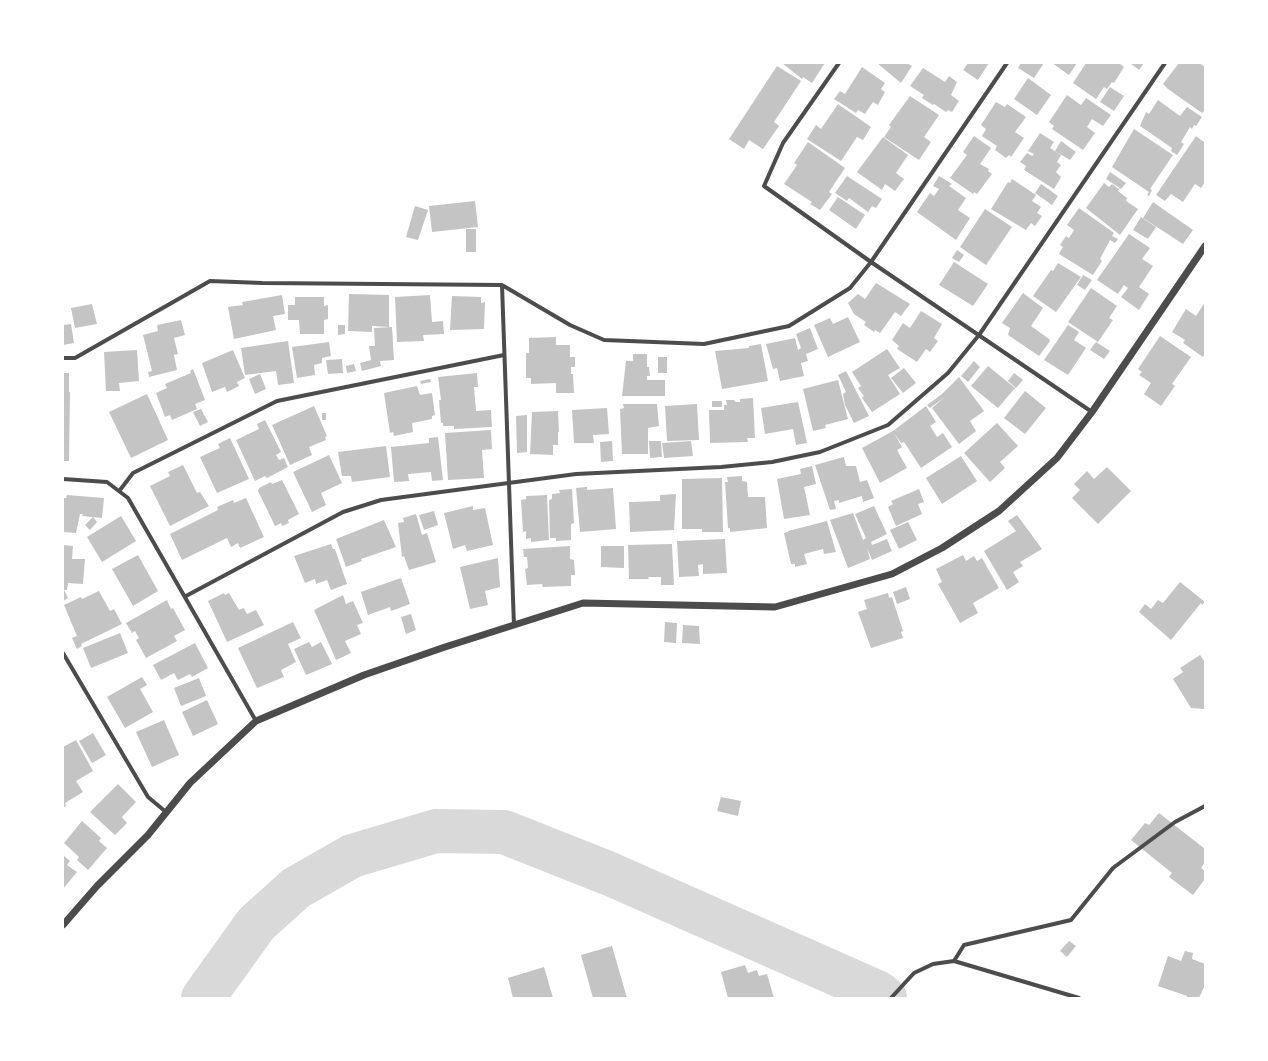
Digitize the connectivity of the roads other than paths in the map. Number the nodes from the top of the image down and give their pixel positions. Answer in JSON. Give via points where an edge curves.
{"nodes":[{"id":1,"x":838,"y":63,"type":"edge"},
{"id":2,"x":1007,"y":63,"type":"edge"},
{"id":3,"x":1165,"y":63,"type":"edge"},
{"id":4,"x":1205,"y":246,"type":"edge"},
{"id":5,"x":871,"y":262,"type":"junction"},
{"id":6,"x":502,"y":285,"type":"junction"},
{"id":7,"x":979,"y":335,"type":"junction"},
{"id":8,"x":504,"y":355,"type":"junction"},
{"id":9,"x":63,"y":358,"type":"edge"},
{"id":10,"x":1092,"y":412,"type":"junction"},
{"id":11,"x":63,"y":479,"type":"edge"},
{"id":12,"x":509,"y":484,"type":"junction"},
{"id":13,"x":120,"y":490,"type":"junction"},
{"id":14,"x":186,"y":596,"type":"junction"},
{"id":15,"x":514,"y":626,"type":"junction"},
{"id":16,"x":63,"y":653,"type":"edge"},
{"id":17,"x":256,"y":721,"type":"junction"},
{"id":18,"x":1205,"y":806,"type":"edge"},
{"id":19,"x":166,"y":812,"type":"junction"},
{"id":20,"x":63,"y":924,"type":"edge"},
{"id":21,"x":954,"y":961,"type":"junction"},
{"id":22,"x":891,"y":998,"type":"edge"},
{"id":23,"x":1079,"y":998,"type":"edge"}],
"edges":[{"from":1,"to":5,"type":"street","via":[[783,143],[764,186]]},
{"from":2,"to":5,"type":"street"},
{"from":3,"to":7,"type":"street"},
{"from":4,"to":10,"type":"street"},
{"from":5,"to":6,"type":"street","via":[[850,288],[789,326],[704,344],[604,340],[570,325]]},
{"from":5,"to":7,"type":"street"},
{"from":6,"to":8,"type":"street"},
{"from":6,"to":9,"type":"street","via":[[210,281],[75,358]]},
{"from":7,"to":10,"type":"street"},
{"from":7,"to":12,"type":"street","via":[[948,373],[888,425],[820,452],[772,462],[576,474]]},
{"from":8,"to":12,"type":"street"},
{"from":8,"to":13,"type":"street","via":[[277,401],[133,473]]},
{"from":10,"to":15,"type":"street","via":[[1057,458],[998,511],[942,548],[892,574],[775,607],[583,603]]},
{"from":11,"to":13,"type":"street","via":[[107,482]]},
{"from":12,"to":14,"type":"street","via":[[381,500],[342,512]]},
{"from":12,"to":15,"type":"street"},
{"from":13,"to":14,"type":"street","via":[[128,498]]},
{"from":14,"to":17,"type":"street"},
{"from":15,"to":17,"type":"street","via":[[364,675]]},
{"from":16,"to":19,"type":"street","via":[[148,797]]},
{"from":17,"to":19,"type":"street","via":[[190,783]]},
{"from":18,"to":21,"type":"street","via":[[1175,822],[1113,868],[1071,920],[964,945]]},
{"from":19,"to":20,"type":"street","via":[[148,835]]},
{"from":21,"to":22,"type":"street","via":[[934,964],[914,973]]},
{"from":21,"to":23,"type":"street"}]}
